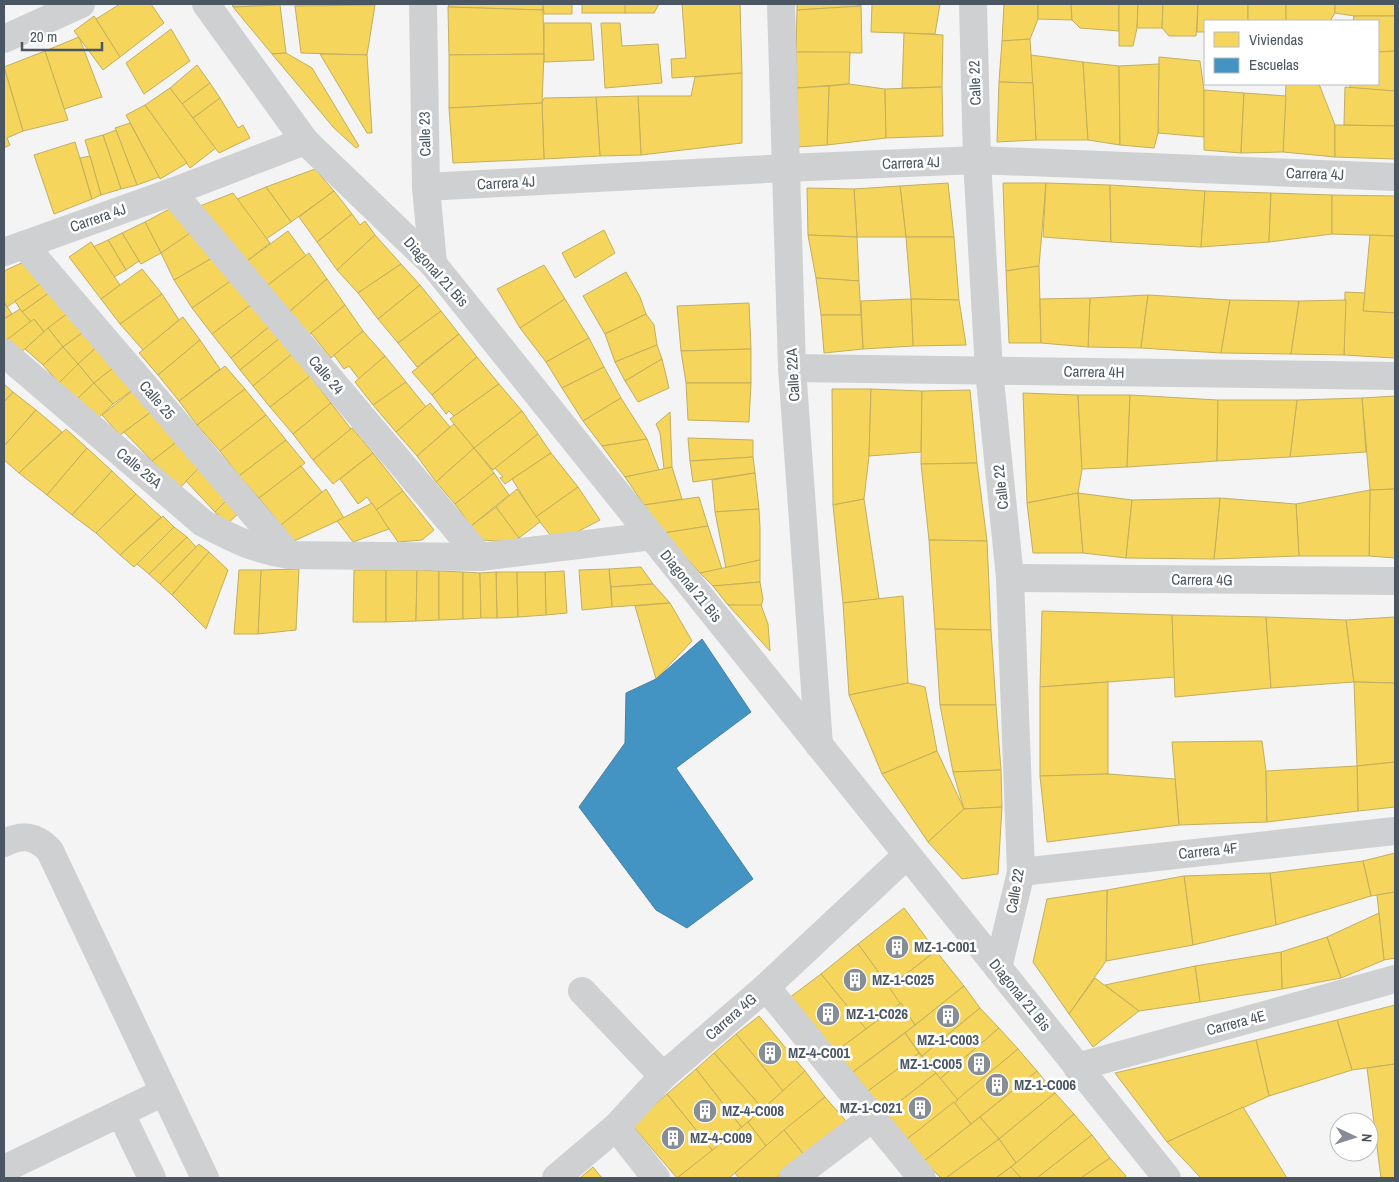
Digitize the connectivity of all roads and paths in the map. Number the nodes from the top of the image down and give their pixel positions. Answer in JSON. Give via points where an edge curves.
{"nodes":[{"id":1,"x":81,"y":4,"type":"edge"},
{"id":2,"x":206,"y":4,"type":"edge"},
{"id":3,"x":423,"y":4,"type":"edge"},
{"id":4,"x":781,"y":4,"type":"edge"},
{"id":5,"x":973,"y":4,"type":"edge"},
{"id":6,"x":4,"y":39,"type":"edge"},
{"id":7,"x":305,"y":140,"type":"junction"},
{"id":8,"x":977,"y":160,"type":"junction"},
{"id":9,"x":786,"y":168,"type":"junction"},
{"id":10,"x":1395,"y":177,"type":"edge"},
{"id":11,"x":426,"y":187,"type":"junction"},
{"id":12,"x":172,"y":192,"type":"junction"},
{"id":13,"x":14,"y":248,"type":"edge"},
{"id":14,"x":433,"y":264,"type":"junction"},
{"id":15,"x":4,"y":353,"type":"edge"},
{"id":16,"x":792,"y":368,"type":"junction"},
{"id":17,"x":989,"y":370,"type":"junction"},
{"id":18,"x":1395,"y":376,"type":"edge"},
{"id":19,"x":652,"y":536,"type":"junction"},
{"id":20,"x":290,"y":555,"type":"junction"},
{"id":21,"x":480,"y":557,"type":"junction"},
{"id":22,"x":1010,"y":578,"type":"junction"},
{"id":23,"x":1395,"y":581,"type":"edge"},
{"id":24,"x":819,"y":745,"type":"junction"},
{"id":25,"x":1395,"y":831,"type":"edge"},
{"id":26,"x":4,"y":843,"type":"edge"},
{"id":27,"x":907,"y":855,"type":"junction"},
{"id":28,"x":1020,"y":872,"type":"junction"},
{"id":29,"x":998,"y":968,"type":"junction"},
{"id":30,"x":1395,"y":979,"type":"edge"},
{"id":31,"x":766,"y":987,"type":"junction"},
{"id":32,"x":582,"y":991,"type":"dead end"},
{"id":33,"x":1077,"y":1067,"type":"junction"},
{"id":34,"x":663,"y":1076,"type":"junction"},
{"id":35,"x":164,"y":1092,"type":"junction"},
{"id":36,"x":121,"y":1114,"type":"junction"},
{"id":37,"x":872,"y":1118,"type":"junction"},
{"id":38,"x":616,"y":1127,"type":"junction"},
{"id":39,"x":4,"y":1169,"type":"edge"},
{"id":40,"x":152,"y":1178,"type":"edge"},
{"id":41,"x":205,"y":1178,"type":"edge"},
{"id":42,"x":556,"y":1178,"type":"edge"},
{"id":43,"x":656,"y":1178,"type":"edge"},
{"id":44,"x":794,"y":1178,"type":"edge"},
{"id":45,"x":922,"y":1178,"type":"edge"},
{"id":46,"x":1167,"y":1178,"type":"edge"}],
"edges":[{"from":1,"to":6,"type":"street"},
{"from":2,"to":7,"type":"street","name":"Diagonal 21 Bis"},
{"from":3,"to":11,"type":"street","name":"Calle 23"},
{"from":4,"to":9,"type":"street","name":"Calle 22A"},
{"from":5,"to":8,"type":"street","name":"Calle 22"},
{"from":7,"to":12,"type":"street","name":"Carrera 4J"},
{"from":7,"to":14,"type":"street","name":"Diagonal 21 Bis"},
{"from":8,"to":9,"type":"street","name":"Carrera 4J"},
{"from":8,"to":10,"type":"street","name":"Carrera 4J"},
{"from":8,"to":17,"type":"street","name":"Calle 22"},
{"from":9,"to":11,"type":"street","name":"Carrera 4J"},
{"from":9,"to":16,"type":"street","name":"Calle 22A"},
{"from":11,"to":14,"type":"street","name":"Calle 23"},
{"from":12,"to":13,"type":"street","name":"Carrera 4J"},
{"from":12,"to":21,"type":"street","name":"Calle 24"},
{"from":13,"to":20,"type":"street","name":"Calle 25"},
{"from":14,"to":19,"type":"street","name":"Diagonal 21 Bis"},
{"from":15,"to":20,"type":"street","name":"Calle 25A","via":[[203,523],[258,549]]},
{"from":16,"to":17,"type":"street","name":"Carrera 4H"},
{"from":16,"to":24,"type":"street","name":"Calle 22A"},
{"from":17,"to":18,"type":"street","name":"Carrera 4H"},
{"from":17,"to":22,"type":"street","name":"Calle 22"},
{"from":19,"to":21,"type":"street","name":"Calle 25A"},
{"from":19,"to":24,"type":"street","name":"Diagonal 21 Bis"},
{"from":20,"to":21,"type":"street","name":"Calle 25A"},
{"from":22,"to":23,"type":"street","name":"Carrera 4G"},
{"from":22,"to":28,"type":"street","name":"Calle 22"},
{"from":24,"to":27,"type":"street","name":"Diagonal 21 Bis"},
{"from":25,"to":28,"type":"street","name":"Carrera 4F"},
{"from":26,"to":35,"type":"street","via":[[29,836],[50,851]]},
{"from":27,"to":29,"type":"street","name":"Diagonal 21 Bis"},
{"from":27,"to":31,"type":"street","name":"Carrera 4G"},
{"from":28,"to":29,"type":"street","name":"Calle 22"},
{"from":29,"to":33,"type":"street","name":"Diagonal 21 Bis"},
{"from":30,"to":33,"type":"street","name":"Carrera 4E"},
{"from":31,"to":34,"type":"street","name":"Carrera 4G"},
{"from":31,"to":37,"type":"street"},
{"from":32,"to":34,"type":"street"},
{"from":33,"to":46,"type":"street","name":"Diagonal 21 Bis"},
{"from":34,"to":38,"type":"street","name":"Carrera 4G"},
{"from":35,"to":36,"type":"street"},
{"from":35,"to":41,"type":"street"},
{"from":36,"to":39,"type":"street"},
{"from":36,"to":40,"type":"street"},
{"from":37,"to":44,"type":"street"},
{"from":37,"to":45,"type":"street"},
{"from":38,"to":42,"type":"street","name":"Carrera 4G"},
{"from":38,"to":43,"type":"street"}]}
